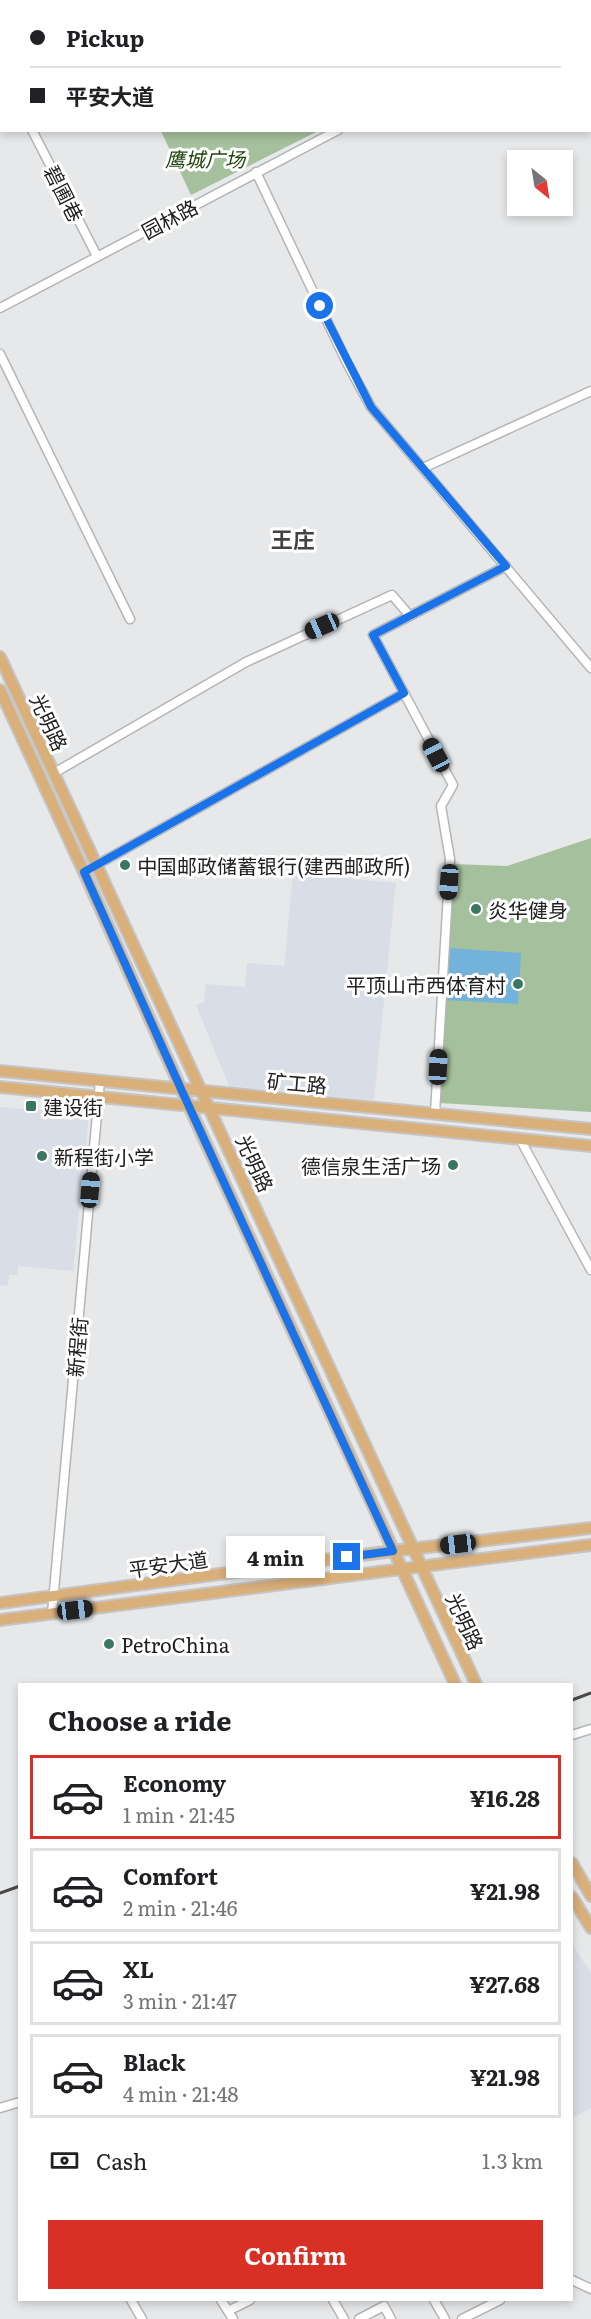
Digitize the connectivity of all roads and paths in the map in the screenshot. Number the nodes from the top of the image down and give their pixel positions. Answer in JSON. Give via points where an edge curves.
{"nodes":[{"id":1,"x":34,"y":132,"type":"edge"},
{"id":2,"x":334,"y":132,"type":"edge"},
{"id":3,"x":256,"y":172,"type":"junction"},
{"id":4,"x":97,"y":256,"type":"junction"},
{"id":5,"x":0,"y":308,"type":"edge"},
{"id":6,"x":0,"y":354,"type":"edge"},
{"id":7,"x":591,"y":391,"type":"edge"},
{"id":8,"x":423,"y":468,"type":"junction"},
{"id":9,"x":506,"y":566,"type":"junction"},
{"id":10,"x":410,"y":616,"type":"junction"},
{"id":11,"x":129,"y":619,"type":"dead end"},
{"id":12,"x":0,"y":657,"type":"edge"},
{"id":13,"x":591,"y":668,"type":"edge"},
{"id":14,"x":0,"y":690,"type":"edge"},
{"id":15,"x":404,"y":693,"type":"junction"},
{"id":16,"x":54,"y":773,"type":"junction"},
{"id":17,"x":97,"y":864,"type":"junction"},
{"id":18,"x":84,"y":872,"type":"junction"},
{"id":19,"x":0,"y":1071,"type":"edge"},
{"id":20,"x":100,"y":1081,"type":"junction"},
{"id":21,"x":0,"y":1087,"type":"edge"},
{"id":22,"x":181,"y":1089,"type":"junction"},
{"id":23,"x":202,"y":1091,"type":"junction"},
{"id":24,"x":99,"y":1097,"type":"junction"},
{"id":25,"x":190,"y":1107,"type":"junction"},
{"id":26,"x":211,"y":1109,"type":"junction"},
{"id":27,"x":435,"y":1113,"type":"junction"},
{"id":28,"x":591,"y":1129,"type":"edge"},
{"id":29,"x":520,"y":1139,"type":"junction"},
{"id":30,"x":591,"y":1146,"type":"edge"},
{"id":31,"x":591,"y":1270,"type":"edge"},
{"id":32,"x":591,"y":1528,"type":"edge"},
{"id":33,"x":591,"y":1545,"type":"edge"},
{"id":34,"x":414,"y":1549,"type":"junction"},
{"id":35,"x":393,"y":1551,"type":"junction"},
{"id":36,"x":421,"y":1566,"type":"junction"},
{"id":37,"x":400,"y":1568,"type":"junction"},
{"id":38,"x":53,"y":1596,"type":"junction"},
{"id":39,"x":0,"y":1603,"type":"edge"},
{"id":40,"x":52,"y":1613,"type":"junction"},
{"id":41,"x":0,"y":1620,"type":"edge"},
{"id":42,"x":455,"y":1683,"type":"edge"},
{"id":43,"x":476,"y":1683,"type":"edge"},
{"id":44,"x":591,"y":1729,"type":"edge"},
{"id":45,"x":573,"y":1735,"type":"edge"},
{"id":46,"x":573,"y":1865,"type":"edge"},
{"id":47,"x":591,"y":1896,"type":"edge"},
{"id":48,"x":573,"y":1899,"type":"edge"},
{"id":49,"x":591,"y":1928,"type":"edge"},
{"id":50,"x":18,"y":2103,"type":"edge"},
{"id":51,"x":0,"y":2108,"type":"edge"},
{"id":52,"x":573,"y":2280,"type":"edge"},
{"id":53,"x":591,"y":2289,"type":"edge"},
{"id":54,"x":132,"y":2301,"type":"edge"},
{"id":55,"x":222,"y":2301,"type":"edge"},
{"id":56,"x":249,"y":2301,"type":"edge"},
{"id":57,"x":334,"y":2301,"type":"edge"},
{"id":58,"x":435,"y":2301,"type":"edge"},
{"id":59,"x":498,"y":2301,"type":"edge"},
{"id":60,"x":230,"y":2315,"type":"edge"},
{"id":61,"x":142,"y":2319,"type":"edge"},
{"id":62,"x":344,"y":2319,"type":"edge"},
{"id":63,"x":359,"y":2319,"type":"edge"},
{"id":64,"x":391,"y":2319,"type":"edge"},
{"id":65,"x":445,"y":2319,"type":"edge"},
{"id":66,"x":462,"y":2319,"type":"edge"}],
"edges":[{"from":1,"to":4,"type":"street","name":"碧圃巷"},
{"from":2,"to":3,"type":"street","name":"园林路"},
{"from":3,"to":4,"type":"street","name":"园林路"},
{"from":3,"to":8,"type":"street","via":[[363,395]]},
{"from":4,"to":5,"type":"street","name":"园林路"},
{"from":6,"to":11,"type":"street"},
{"from":7,"to":8,"type":"street"},
{"from":8,"to":9,"type":"street"},
{"from":9,"to":10,"type":"street"},
{"from":9,"to":13,"type":"street"},
{"from":10,"to":15,"type":"street","via":[[373,635]]},
{"from":10,"to":16,"type":"street","via":[[392,595],[246,662]]},
{"from":12,"to":16,"type":"main road","name":"光明路"},
{"from":14,"to":18,"type":"main road","name":"光明路"},
{"from":15,"to":17,"type":"street"},
{"from":15,"to":27,"type":"street","via":[[453,785],[441,806],[450,860]]},
{"from":16,"to":17,"type":"main road","name":"光明路"},
{"from":17,"to":18,"type":"street"},
{"from":17,"to":23,"type":"main road","name":"光明路"},
{"from":18,"to":22,"type":"main road","name":"光明路"},
{"from":19,"to":20,"type":"main road","name":"矿工路"},
{"from":20,"to":22,"type":"main road","name":"矿工路"},
{"from":20,"to":24,"type":"street","name":"新程街"},
{"from":21,"to":24,"type":"main road","name":"矿工路"},
{"from":22,"to":23,"type":"main road","name":"矿工路"},
{"from":22,"to":25,"type":"main road","name":"光明路"},
{"from":23,"to":26,"type":"main road","name":"光明路"},
{"from":23,"to":27,"type":"main road","name":"矿工路"},
{"from":24,"to":25,"type":"main road","name":"矿工路"},
{"from":24,"to":38,"type":"street","name":"新程街"},
{"from":25,"to":26,"type":"main road","name":"矿工路"},
{"from":25,"to":35,"type":"main road","name":"光明路"},
{"from":26,"to":29,"type":"main road","name":"矿工路"},
{"from":26,"to":34,"type":"main road","name":"光明路"},
{"from":27,"to":28,"type":"main road","name":"矿工路"},
{"from":29,"to":30,"type":"main road","name":"矿工路"},
{"from":29,"to":31,"type":"street"},
{"from":32,"to":34,"type":"main road","name":"平安大道"},
{"from":33,"to":36,"type":"main road","name":"平安大道"},
{"from":34,"to":35,"type":"main road","name":"平安大道"},
{"from":34,"to":36,"type":"main road","name":"光明路"},
{"from":35,"to":37,"type":"main road","name":"光明路"},
{"from":35,"to":38,"type":"main road","name":"平安大道"},
{"from":36,"to":37,"type":"main road","name":"平安大道"},
{"from":36,"to":43,"type":"main road","name":"光明路"},
{"from":37,"to":40,"type":"main road","name":"平安大道"},
{"from":37,"to":42,"type":"main road","name":"光明路"},
{"from":38,"to":39,"type":"main road","name":"平安大道"},
{"from":38,"to":40,"type":"street","name":"新程街"},
{"from":40,"to":41,"type":"main road","name":"平安大道"},
{"from":44,"to":45,"type":"street"},
{"from":46,"to":47,"type":"main road"},
{"from":48,"to":49,"type":"main road"},
{"from":50,"to":51,"type":"street"},
{"from":52,"to":53,"type":"street"},
{"from":54,"to":61,"type":"street"},
{"from":55,"to":60,"type":"street"},
{"from":56,"to":60,"type":"street"},
{"from":57,"to":62,"type":"street"},
{"from":58,"to":65,"type":"street"},
{"from":59,"to":66,"type":"street"},
{"from":63,"to":64,"type":"street","via":[[384,2306]]}]}
